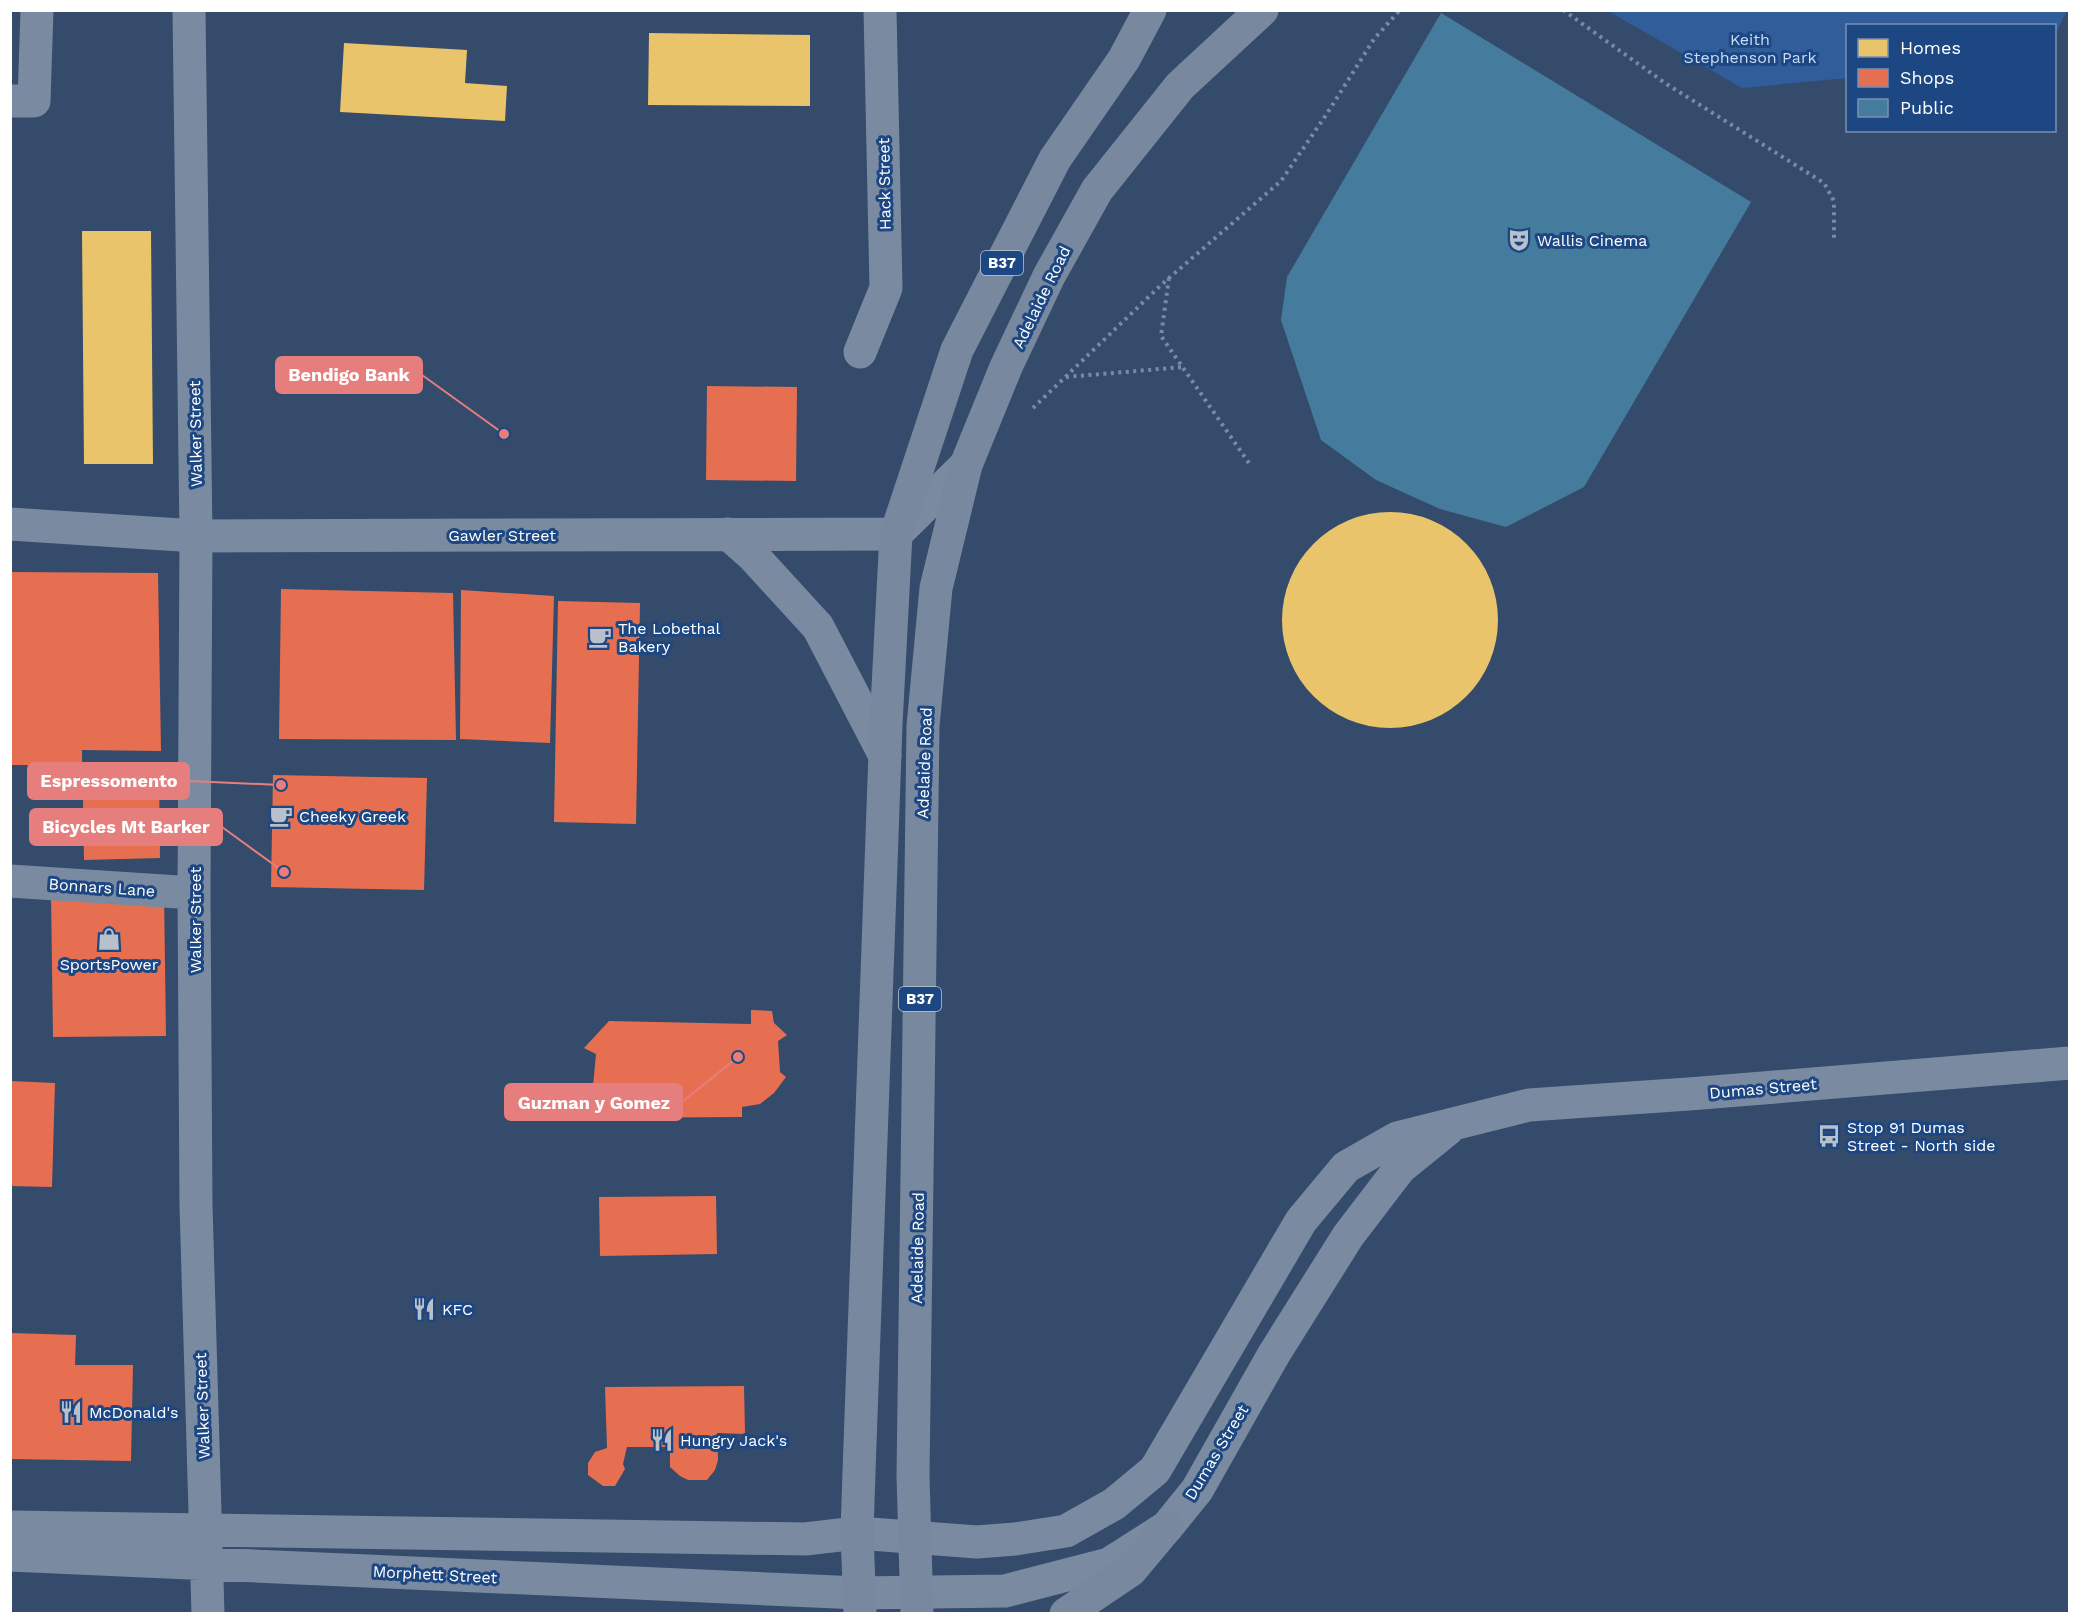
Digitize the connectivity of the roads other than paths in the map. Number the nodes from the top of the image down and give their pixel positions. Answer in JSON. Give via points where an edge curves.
{"nodes":[{"id":1,"x":37,"y":10,"type":"edge"},
{"id":2,"x":189,"y":10,"type":"edge"},
{"id":3,"x":880,"y":10,"type":"edge"},
{"id":4,"x":1149,"y":10,"type":"edge"},
{"id":5,"x":1262,"y":10,"type":"edge"},
{"id":6,"x":10,"y":101,"type":"edge"},
{"id":7,"x":860,"y":352,"type":"dead end"},
{"id":8,"x":966,"y":465,"type":"junction"},
{"id":9,"x":10,"y":524,"type":"edge"},
{"id":10,"x":728,"y":534,"type":"junction"},
{"id":11,"x":896,"y":534,"type":"junction"},
{"id":12,"x":196,"y":536,"type":"junction"},
{"id":13,"x":885,"y":756,"type":"junction"},
{"id":14,"x":10,"y":881,"type":"edge"},
{"id":15,"x":194,"y":893,"type":"junction"},
{"id":16,"x":2070,"y":1063,"type":"edge"},
{"id":17,"x":1458,"y":1122,"type":"junction"},
{"id":18,"x":10,"y":1527,"type":"edge"},
{"id":19,"x":1167,"y":1527,"type":"junction"},
{"id":20,"x":205,"y":1530,"type":"junction"},
{"id":21,"x":857,"y":1533,"type":"junction"},
{"id":22,"x":916,"y":1537,"type":"junction"},
{"id":23,"x":10,"y":1555,"type":"edge"},
{"id":24,"x":207,"y":1564,"type":"junction"},
{"id":25,"x":859,"y":1603,"type":"edge"},
{"id":26,"x":917,"y":1604,"type":"edge"},
{"id":27,"x":208,"y":1614,"type":"edge"},
{"id":28,"x":1066,"y":1614,"type":"edge"}],
"edges":[{"from":1,"to":6,"type":"street","via":[[34,101]]},
{"from":2,"to":12,"type":"street","name":"Walker Street"},
{"from":3,"to":7,"type":"street","name":"Hack Street","via":[[886,288]]},
{"from":4,"to":11,"type":"main road","number":"B37","via":[[1124,59],[1055,159],[957,350]]},
{"from":5,"to":8,"type":"main road","name":"Adelaide Road","number":"B37","via":[[1180,86],[1096,190],[1049,276]]},
{"from":8,"to":11,"type":"street"},
{"from":8,"to":22,"type":"main road","name":"Adelaide Road","number":"B37","via":[[936,588],[923,726],[913,1476]]},
{"from":9,"to":12,"type":"street","name":"Gawler Street"},
{"from":10,"to":11,"type":"street","name":"Gawler Street"},
{"from":10,"to":12,"type":"street","name":"Gawler Street"},
{"from":10,"to":13,"type":"street","via":[[818,627]]},
{"from":11,"to":13,"type":"main road","number":"B37"},
{"from":12,"to":15,"type":"street","name":"Walker Street"},
{"from":13,"to":21,"type":"main road","number":"B37"},
{"from":14,"to":15,"type":"street","name":"Bonnars Lane"},
{"from":15,"to":20,"type":"street","name":"Walker Street","via":[[196,1205]]},
{"from":16,"to":17,"type":"street","name":"Dumas Street","via":[[1529,1105]]},
{"from":17,"to":19,"type":"street","name":"Dumas Street","via":[[1400,1168],[1348,1236],[1274,1354],[1197,1490]]},
{"from":17,"to":22,"type":"street","name":"Dumas Street","via":[[1397,1138],[1346,1167],[1301,1221],[1155,1470],[1114,1503],[1066,1531],[976,1542]]},
{"from":18,"to":20,"type":"street"},
{"from":19,"to":26,"type":"street","name":"Dumas Street","via":[[1109,1564],[1005,1591]]},
{"from":19,"to":28,"type":"main road","via":[[1131,1570]]},
{"from":20,"to":21,"type":"street","via":[[806,1539]]},
{"from":20,"to":24,"type":"street","name":"Walker Street"},
{"from":21,"to":22,"type":"street","name":"Dumas Street"},
{"from":21,"to":25,"type":"main road","number":"B37"},
{"from":22,"to":26,"type":"main road","name":"Adelaide Road","number":"B37"},
{"from":23,"to":24,"type":"street","name":"Morphett Street"},
{"from":24,"to":25,"type":"street","name":"Morphett Street"},
{"from":24,"to":27,"type":"street","name":"Walker Street"},
{"from":25,"to":26,"type":"street","name":"Dumas Street"}]}
